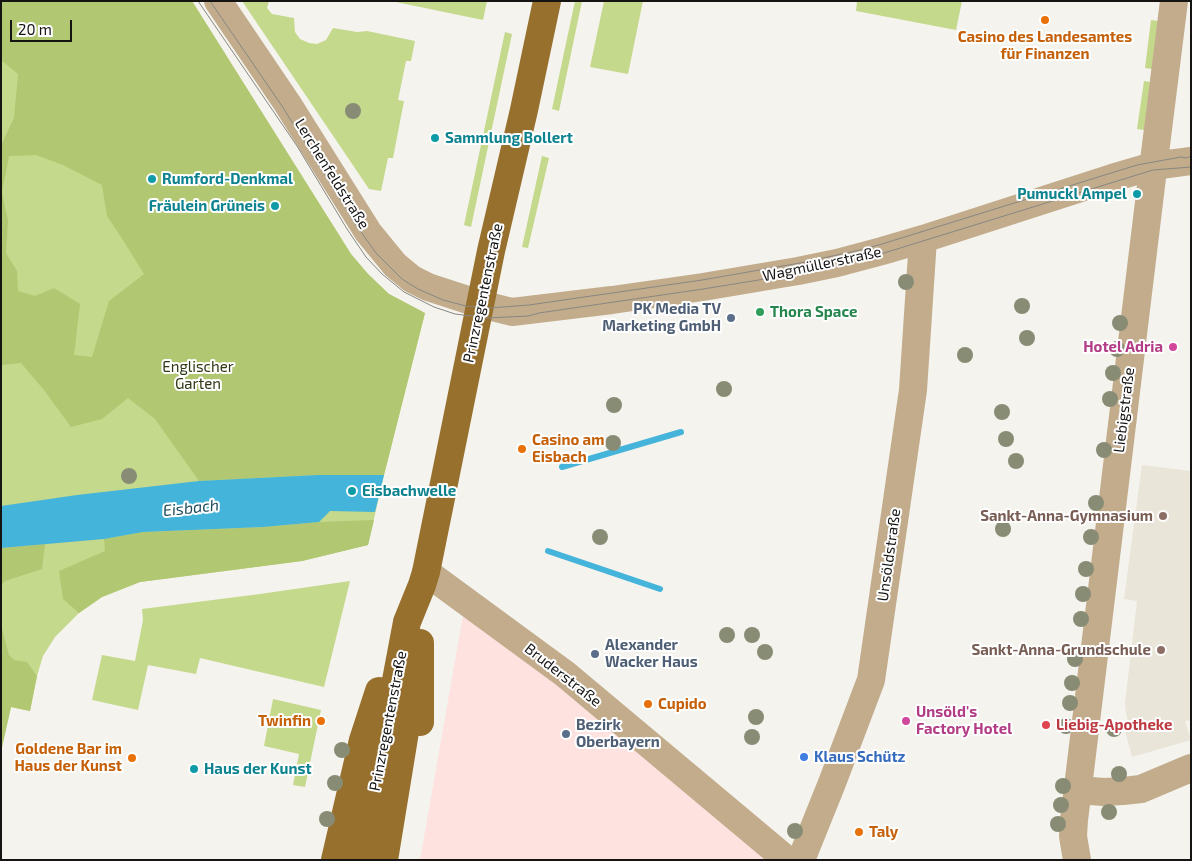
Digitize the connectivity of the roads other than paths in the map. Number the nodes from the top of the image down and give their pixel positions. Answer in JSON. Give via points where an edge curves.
{"nodes":[{"id":1,"x":218,"y":1,"type":"edge"},
{"id":2,"x":547,"y":1,"type":"edge"},
{"id":3,"x":1174,"y":1,"type":"edge"},
{"id":4,"x":1191,"y":161,"type":"edge"},
{"id":5,"x":1153,"y":166,"type":"junction"},
{"id":6,"x":923,"y":239,"type":"junction"},
{"id":7,"x":480,"y":304,"type":"junction"},
{"id":8,"x":424,"y":579,"type":"junction"},
{"id":9,"x":413,"y":632,"type":"junction"},
{"id":10,"x":1191,"y":768,"type":"edge"},
{"id":11,"x":1078,"y":790,"type":"junction"},
{"id":12,"x":336,"y":860,"type":"edge"},
{"id":13,"x":362,"y":860,"type":"edge"},
{"id":14,"x":384,"y":860,"type":"edge"},
{"id":15,"x":403,"y":860,"type":"edge"},
{"id":16,"x":787,"y":860,"type":"edge"},
{"id":17,"x":801,"y":860,"type":"edge"},
{"id":18,"x":1077,"y":860,"type":"edge"}],
"edges":[{"from":1,"to":7,"type":"street","name":"Lerchenfeldstraße","via":[[378,246],[412,279]]},
{"from":2,"to":7,"type":"main road","name":"Prinzregentenstraße"},
{"from":3,"to":5,"type":"street","name":"Liebigstraße"},
{"from":4,"to":5,"type":"street","name":"Wagmüllerstraße"},
{"from":5,"to":6,"type":"street","name":"Wagmüllerstraße"},
{"from":5,"to":11,"type":"street","name":"Liebigstraße"},
{"from":6,"to":7,"type":"street","name":"Wagmüllerstraße","via":[[827,265],[703,287],[512,312]]},
{"from":6,"to":17,"type":"street","name":"Unsöldstraße","via":[[913,390],[871,680]]},
{"from":7,"to":8,"type":"main road","name":"Prinzregentenstraße"},
{"from":8,"to":9,"type":"main road","name":"Prinzregentenstraße"},
{"from":8,"to":16,"type":"street","name":"Bruderstraße","via":[[564,674]]},
{"from":9,"to":12,"type":"main road","via":[[372,710]]},
{"from":9,"to":13,"type":"main road","name":"Prinzregentenstraße"},
{"from":9,"to":14,"type":"main road","name":"Prinzregentenstraße"},
{"from":9,"to":15,"type":"main road","via":[[420,717]]},
{"from":10,"to":11,"type":"street","via":[[1141,789],[1114,792]]},
{"from":11,"to":18,"type":"street","name":"Liebigstraße","via":[[1074,820]]}]}
